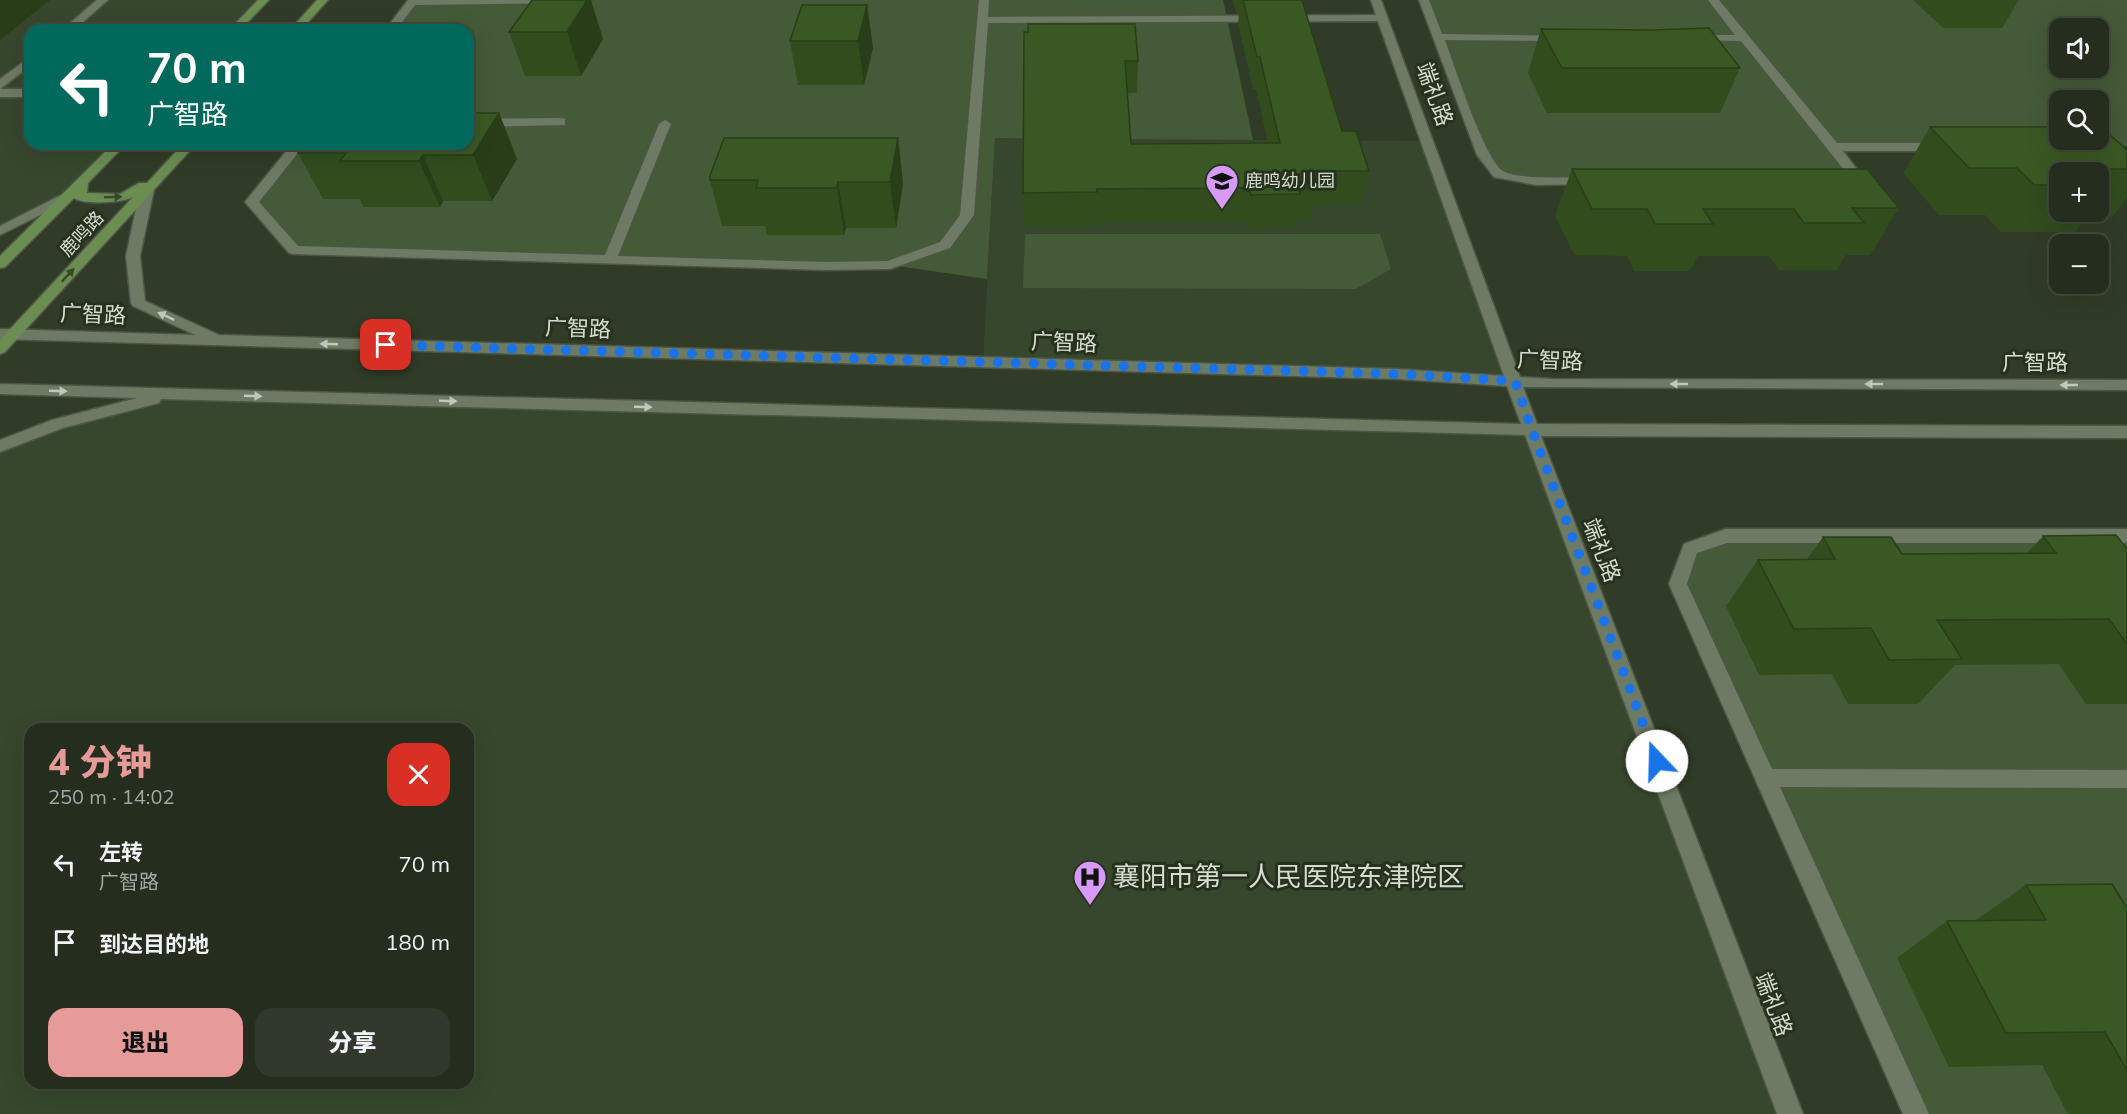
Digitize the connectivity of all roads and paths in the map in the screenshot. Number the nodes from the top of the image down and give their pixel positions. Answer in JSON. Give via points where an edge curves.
{"nodes":[{"id":1,"x":103,"y":0,"type":"edge"},
{"id":2,"x":264,"y":0,"type":"edge"},
{"id":3,"x":323,"y":0,"type":"edge"},
{"id":4,"x":576,"y":0,"type":"edge"},
{"id":5,"x":984,"y":0,"type":"edge"},
{"id":6,"x":1376,"y":0,"type":"edge"},
{"id":7,"x":1424,"y":0,"type":"edge"},
{"id":8,"x":1713,"y":0,"type":"edge"},
{"id":9,"x":414,"y":1,"type":"edge"},
{"id":10,"x":1382,"y":18,"type":"junction"},
{"id":11,"x":983,"y":20,"type":"junction"},
{"id":12,"x":74,"y":24,"type":"edge"},
{"id":13,"x":240,"y":24,"type":"edge"},
{"id":14,"x":301,"y":24,"type":"edge"},
{"id":15,"x":395,"y":24,"type":"edge"},
{"id":16,"x":1438,"y":38,"type":"junction"},
{"id":17,"x":1580,"y":38,"type":"edge"},
{"id":18,"x":1686,"y":38,"type":"edge"},
{"id":19,"x":1744,"y":38,"type":"junction"},
{"id":20,"x":24,"y":65,"type":"edge"},
{"id":21,"x":0,"y":85,"type":"edge"},
{"id":22,"x":0,"y":93,"type":"edge"},
{"id":23,"x":24,"y":93,"type":"edge"},
{"id":24,"x":561,"y":122,"type":"dead end"},
{"id":25,"x":474,"y":123,"type":"edge"},
{"id":26,"x":665,"y":124,"type":"dead end"},
{"id":27,"x":1833,"y":147,"type":"junction"},
{"id":28,"x":1950,"y":147,"type":"edge"},
{"id":29,"x":114,"y":150,"type":"edge"},
{"id":30,"x":184,"y":150,"type":"edge"},
{"id":31,"x":294,"y":150,"type":"edge"},
{"id":32,"x":1835,"y":180,"type":"edge"},
{"id":33,"x":1608,"y":181,"type":"edge"},
{"id":34,"x":82,"y":182,"type":"junction"},
{"id":35,"x":152,"y":184,"type":"junction"},
{"id":36,"x":68,"y":196,"type":"junction"},
{"id":37,"x":0,"y":231,"type":"edge"},
{"id":38,"x":610,"y":259,"type":"junction"},
{"id":39,"x":0,"y":264,"type":"edge"},
{"id":40,"x":7,"y":334,"type":"edge"},
{"id":41,"x":219,"y":340,"type":"junction"},
{"id":42,"x":0,"y":349,"type":"edge"},
{"id":43,"x":1515,"y":381,"type":"junction"},
{"id":44,"x":2127,"y":385,"type":"edge"},
{"id":45,"x":0,"y":389,"type":"edge"},
{"id":46,"x":173,"y":394,"type":"junction"},
{"id":47,"x":1532,"y":430,"type":"junction"},
{"id":48,"x":2127,"y":432,"type":"edge"},
{"id":49,"x":0,"y":446,"type":"edge"},
{"id":50,"x":2127,"y":536,"type":"edge"},
{"id":51,"x":1765,"y":778,"type":"junction"},
{"id":52,"x":2127,"y":779,"type":"edge"},
{"id":53,"x":1790,"y":1114,"type":"edge"},
{"id":54,"x":1916,"y":1114,"type":"edge"}],
"edges":[{"from":1,"to":12,"type":"street"},
{"from":2,"to":13,"type":"main road"},
{"from":3,"to":14,"type":"main road"},
{"from":4,"to":9,"type":"street"},
{"from":5,"to":11,"type":"street"},
{"from":6,"to":10,"type":"street","name":"端礼路"},
{"from":7,"to":16,"type":"street"},
{"from":8,"to":19,"type":"street"},
{"from":9,"to":15,"type":"street"},
{"from":10,"to":11,"type":"street"},
{"from":10,"to":43,"type":"street","name":"端礼路"},
{"from":11,"to":38,"type":"street","via":[[966,215],[945,245],[890,265]]},
{"from":16,"to":17,"type":"street"},
{"from":16,"to":33,"type":"street","via":[[1483,155],[1499,174],[1536,181]]},
{"from":18,"to":19,"type":"street"},
{"from":19,"to":27,"type":"street"},
{"from":20,"to":21,"type":"street"},
{"from":22,"to":23,"type":"street"},
{"from":24,"to":25,"type":"street"},
{"from":26,"to":38,"type":"street"},
{"from":27,"to":28,"type":"street"},
{"from":27,"to":32,"type":"street","via":[[1859,180]]},
{"from":29,"to":34,"type":"main road","name":"鹿鸣路"},
{"from":30,"to":35,"type":"main road","name":"鹿鸣路"},
{"from":31,"to":38,"type":"street","via":[[252,202],[294,250]]},
{"from":34,"to":35,"type":"main road","one_way":true,"via":[[80,197],[122,198]]},
{"from":34,"to":36,"type":"main road","name":"鹿鸣路"},
{"from":40,"to":35,"type":"main road","name":"鹿鸣路","one_way":true},
{"from":41,"to":35,"type":"street","one_way":true,"via":[[138,303],[133,256]]},
{"from":36,"to":37,"type":"street"},
{"from":36,"to":39,"type":"main road","name":"鹿鸣路"},
{"from":40,"to":41,"type":"street","name":"广智路"},
{"from":40,"to":42,"type":"main road","name":"鹿鸣路"},
{"from":43,"to":41,"type":"street","name":"广智路","one_way":true,"via":[[1397,374]]},
{"from":44,"to":43,"type":"street","name":"广智路","one_way":true},
{"from":43,"to":47,"type":"street","name":"端礼路"},
{"from":45,"to":46,"type":"street","one_way":true},
{"from":46,"to":47,"type":"street","one_way":true},
{"from":46,"to":49,"type":"street","via":[[58,424]]},
{"from":47,"to":48,"type":"street"},
{"from":47,"to":53,"type":"street","name":"端礼路"},
{"from":50,"to":51,"type":"street","via":[[1726,536],[1690,549],[1678,584]]},
{"from":51,"to":52,"type":"street"},
{"from":51,"to":54,"type":"street"}]}
